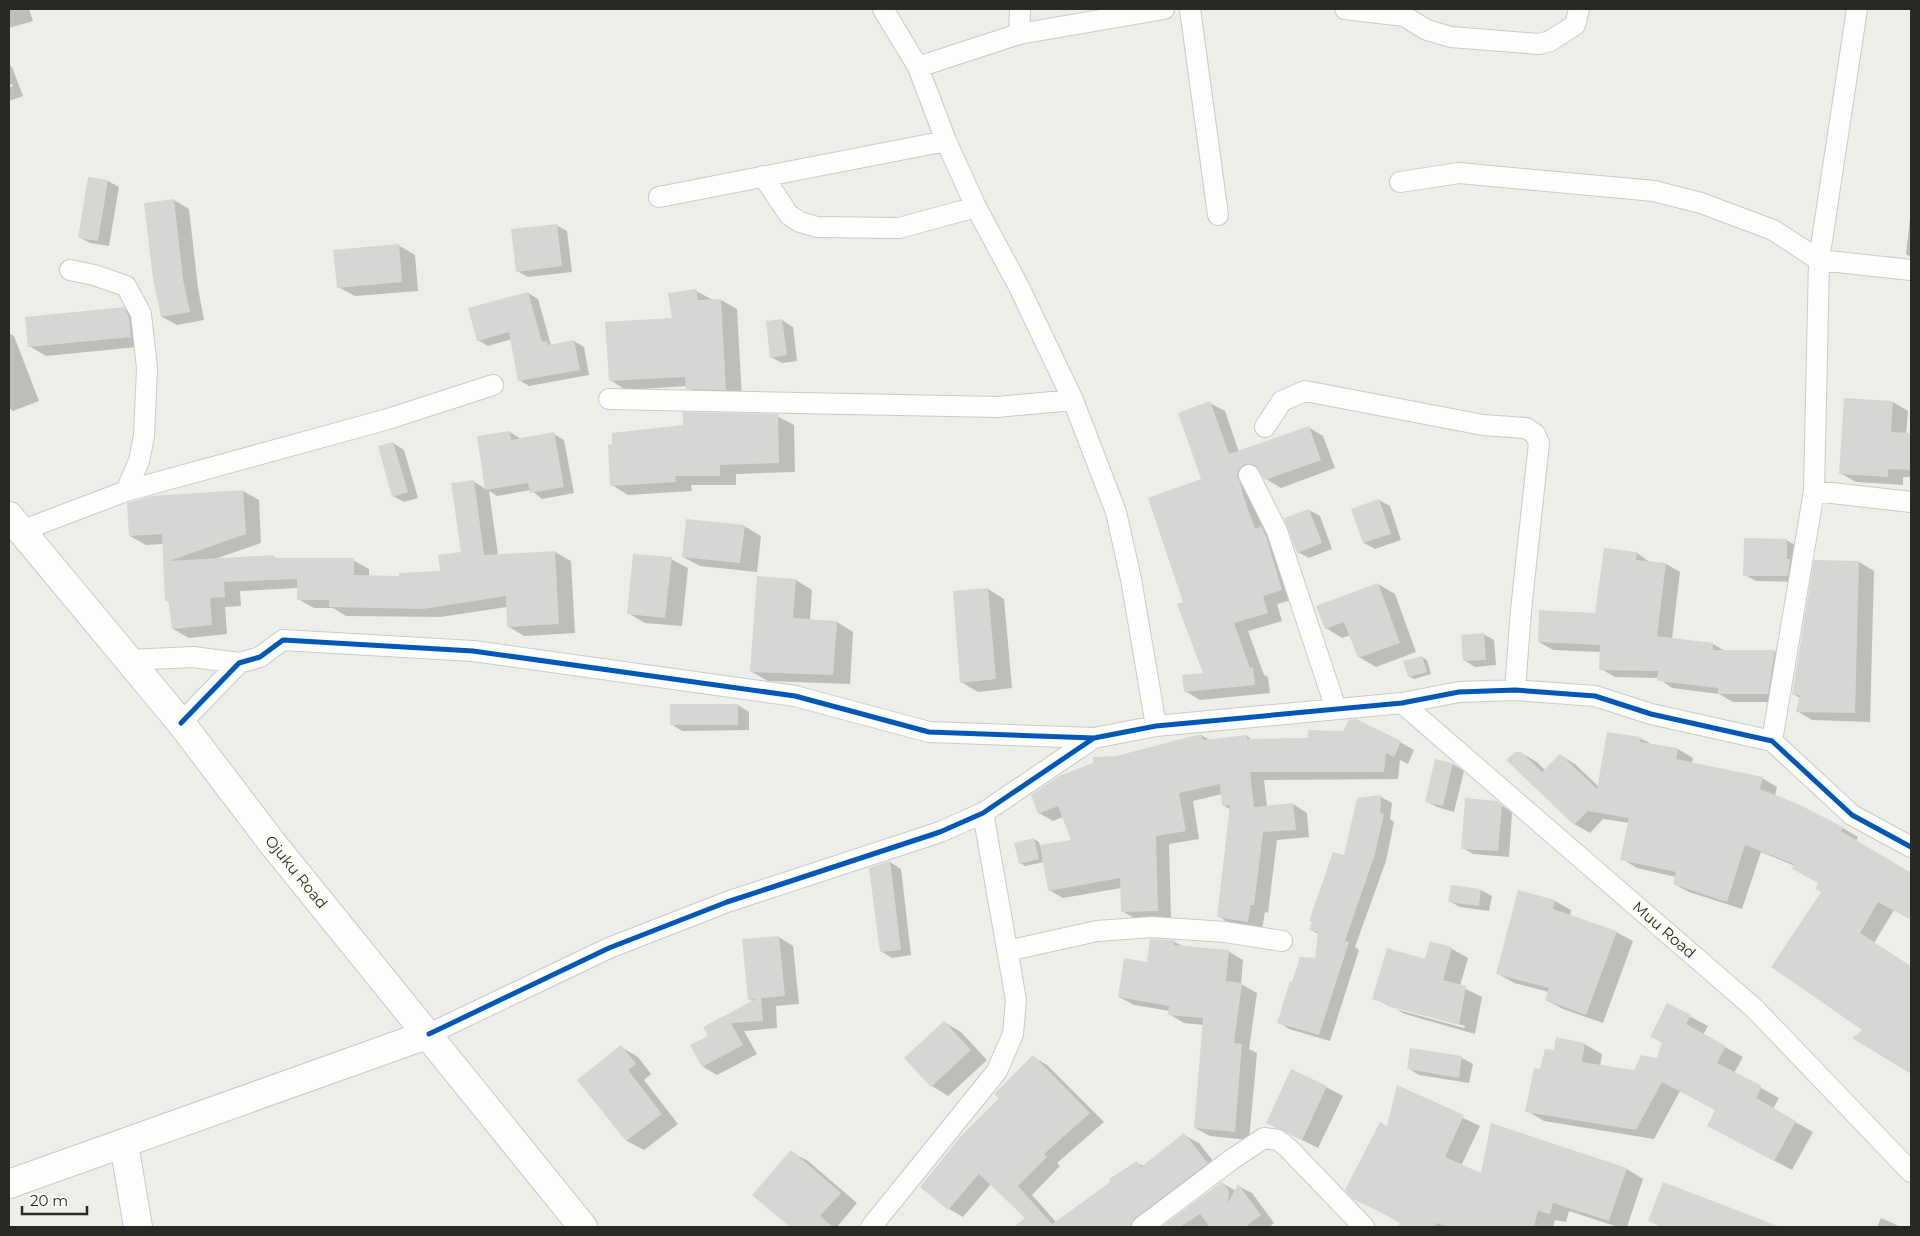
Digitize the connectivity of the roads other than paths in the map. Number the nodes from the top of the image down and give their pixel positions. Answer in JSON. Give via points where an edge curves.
{"nodes":[{"id":1,"x":883,"y":9,"type":"edge"},
{"id":2,"x":1020,"y":9,"type":"edge"},
{"id":3,"x":1164,"y":9,"type":"edge"},
{"id":4,"x":1190,"y":9,"type":"edge"},
{"id":5,"x":1345,"y":9,"type":"edge"},
{"id":6,"x":1579,"y":9,"type":"edge"},
{"id":7,"x":1857,"y":9,"type":"edge"},
{"id":8,"x":1019,"y":34,"type":"junction"},
{"id":9,"x":918,"y":67,"type":"junction"},
{"id":10,"x":946,"y":141,"type":"junction"},
{"id":11,"x":763,"y":176,"type":"junction"},
{"id":12,"x":1400,"y":182,"type":"dead end"},
{"id":13,"x":659,"y":197,"type":"dead end"},
{"id":14,"x":976,"y":208,"type":"junction"},
{"id":15,"x":1218,"y":215,"type":"dead end"},
{"id":16,"x":1819,"y":260,"type":"junction"},
{"id":17,"x":70,"y":270,"type":"dead end"},
{"id":18,"x":1911,"y":270,"type":"edge"},
{"id":19,"x":493,"y":384,"type":"dead end"},
{"id":20,"x":609,"y":399,"type":"dead end"},
{"id":21,"x":1072,"y":400,"type":"junction"},
{"id":22,"x":1265,"y":427,"type":"dead end"},
{"id":23,"x":1249,"y":475,"type":"dead end"},
{"id":24,"x":1814,"y":490,"type":"junction"},
{"id":25,"x":126,"y":492,"type":"junction"},
{"id":26,"x":1911,"y":502,"type":"edge"},
{"id":27,"x":15,"y":524,"type":"edge"},
{"id":28,"x":128,"y":660,"type":"junction"},
{"id":29,"x":240,"y":663,"type":"junction"},
{"id":30,"x":1515,"y":690,"type":"junction"},
{"id":31,"x":1402,"y":702,"type":"junction"},
{"id":32,"x":1336,"y":709,"type":"junction"},
{"id":33,"x":181,"y":723,"type":"junction"},
{"id":34,"x":1156,"y":726,"type":"junction"},
{"id":35,"x":1094,"y":738,"type":"junction"},
{"id":36,"x":1772,"y":741,"type":"junction"},
{"id":37,"x":982,"y":813,"type":"junction"},
{"id":38,"x":1911,"y":847,"type":"edge"},
{"id":39,"x":1282,"y":941,"type":"dead end"},
{"id":40,"x":1008,"y":951,"type":"junction"},
{"id":41,"x":429,"y":1034,"type":"junction"},
{"id":42,"x":124,"y":1144,"type":"junction"},
{"id":43,"x":1911,"y":1172,"type":"edge"},
{"id":44,"x":9,"y":1184,"type":"edge"},
{"id":45,"x":138,"y":1227,"type":"edge"},
{"id":46,"x":583,"y":1227,"type":"edge"},
{"id":47,"x":871,"y":1227,"type":"edge"},
{"id":48,"x":1142,"y":1227,"type":"edge"},
{"id":49,"x":1364,"y":1227,"type":"edge"}],
"edges":[{"from":1,"to":9,"type":"street"},
{"from":2,"to":8,"type":"street"},
{"from":3,"to":8,"type":"street"},
{"from":4,"to":15,"type":"street"},
{"from":5,"to":6,"type":"street","via":[[1404,16],[1427,30],[1451,37],[1539,44],[1575,25]]},
{"from":7,"to":16,"type":"street"},
{"from":8,"to":9,"type":"street"},
{"from":9,"to":10,"type":"street"},
{"from":10,"to":11,"type":"street"},
{"from":10,"to":14,"type":"street"},
{"from":11,"to":13,"type":"street"},
{"from":11,"to":14,"type":"street","via":[[789,215],[816,227],[899,228]]},
{"from":12,"to":16,"type":"street","via":[[1459,173],[1654,191],[1701,203],[1774,230]]},
{"from":14,"to":21,"type":"street","via":[[1020,287]]},
{"from":16,"to":18,"type":"street"},
{"from":16,"to":24,"type":"street"},
{"from":17,"to":25,"type":"street","via":[[126,286],[141,314],[147,368],[147,408],[139,461]]},
{"from":19,"to":25,"type":"street","via":[[388,419]]},
{"from":20,"to":21,"type":"street","via":[[997,407]]},
{"from":21,"to":34,"type":"street","via":[[1116,512]]},
{"from":22,"to":30,"type":"street","via":[[1282,401],[1305,391],[1483,425],[1526,428],[1535,434],[1539,443]]},
{"from":23,"to":32,"type":"street","via":[[1277,531]]},
{"from":24,"to":26,"type":"street"},
{"from":24,"to":36,"type":"street"},
{"from":25,"to":27,"type":"street"},
{"from":27,"to":28,"type":"main road","name":"Ojuku Road"},
{"from":28,"to":29,"type":"street","via":[[193,657]]},
{"from":28,"to":33,"type":"main road","name":"Ojuku Road"},
{"from":29,"to":33,"type":"street"},
{"from":29,"to":35,"type":"street","via":[[260,657],[283,640],[474,650],[796,696],[929,732]]},
{"from":30,"to":31,"type":"street","via":[[1458,692]]},
{"from":30,"to":36,"type":"street","via":[[1594,696],[1651,714]]},
{"from":31,"to":32,"type":"street"},
{"from":31,"to":43,"type":"street","name":"Muu Road","via":[[1754,1008]]},
{"from":32,"to":34,"type":"street"},
{"from":33,"to":41,"type":"main road","name":"Ojuku Road","via":[[274,844]]},
{"from":34,"to":35,"type":"street"},
{"from":35,"to":37,"type":"street"},
{"from":36,"to":38,"type":"street","via":[[1852,815]]},
{"from":37,"to":40,"type":"street"},
{"from":37,"to":41,"type":"street","via":[[940,832],[727,902],[609,948]]},
{"from":39,"to":40,"type":"street","via":[[1225,932],[1152,927],[1097,931]]},
{"from":40,"to":47,"type":"street","via":[[1016,1000],[1013,1034],[997,1071]]},
{"from":41,"to":42,"type":"main road"},
{"from":41,"to":46,"type":"main road","name":"Ojuku Road"},
{"from":42,"to":44,"type":"main road"},
{"from":42,"to":45,"type":"main road"},
{"from":48,"to":49,"type":"street","via":[[1264,1138],[1278,1140],[1288,1148]]}]}
